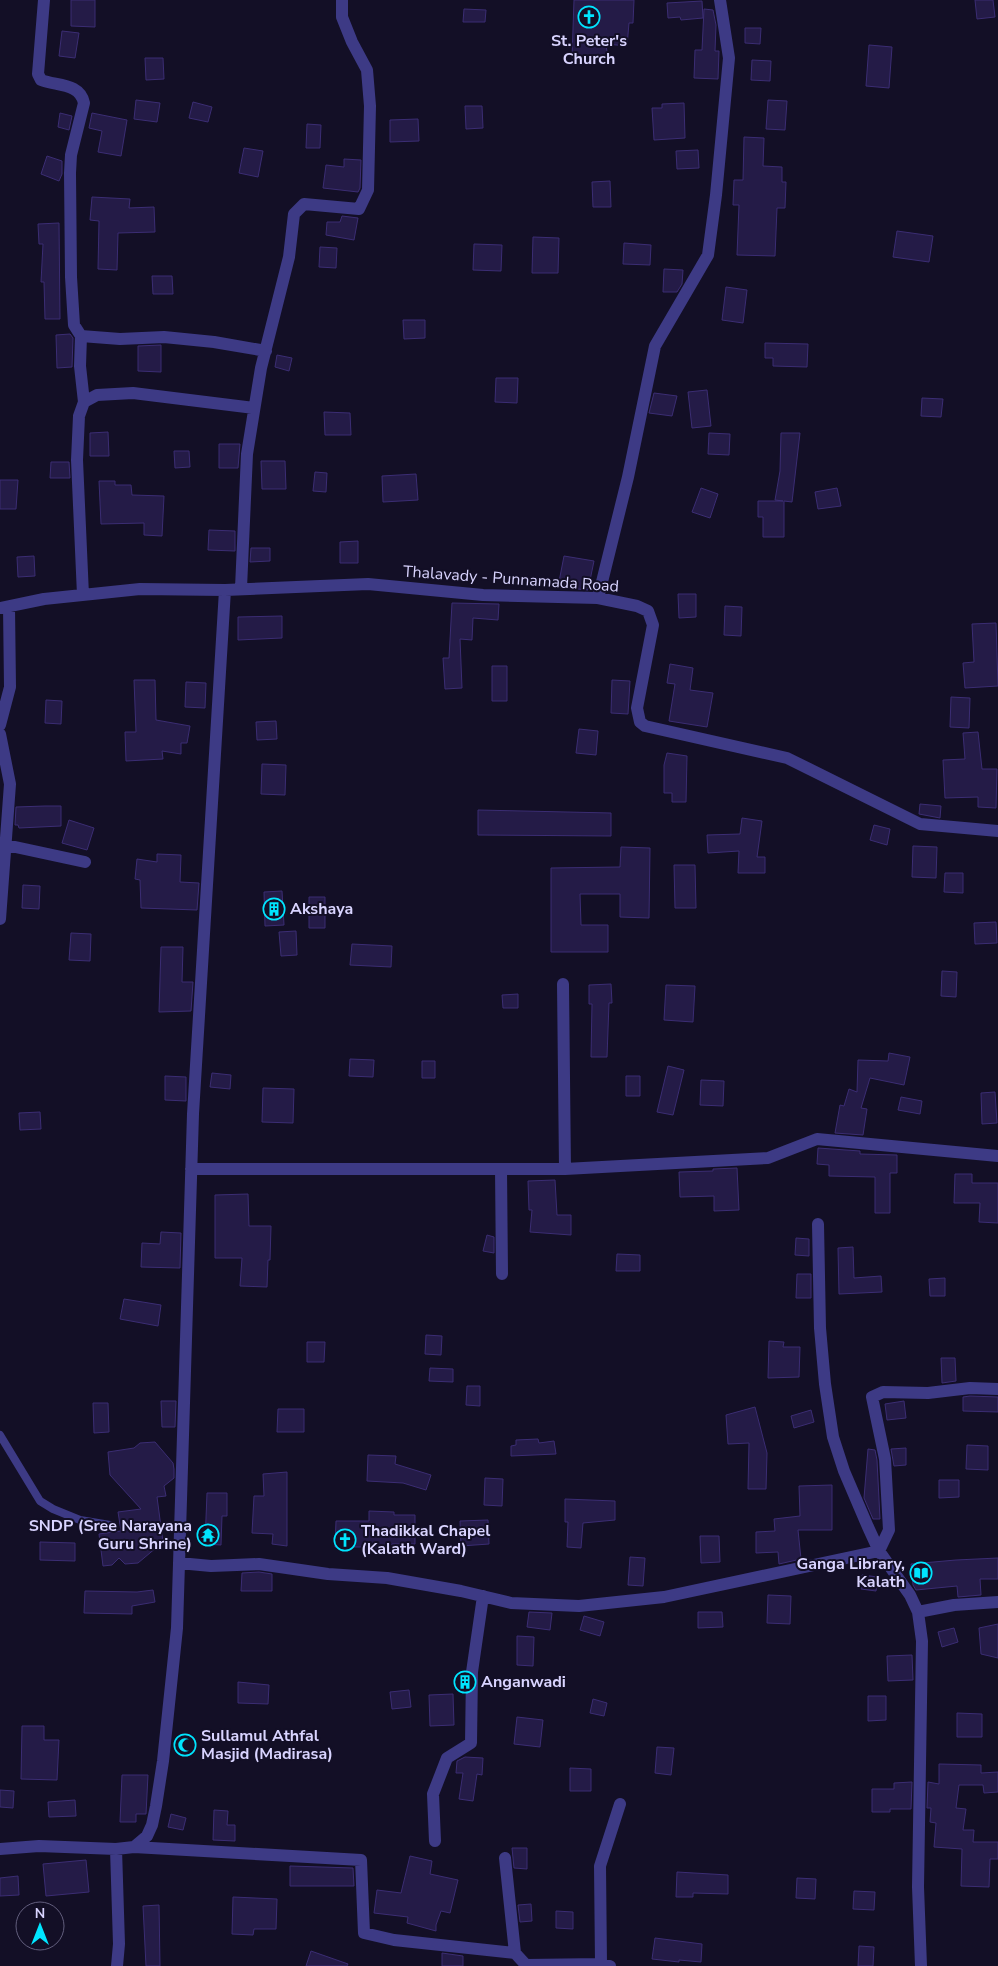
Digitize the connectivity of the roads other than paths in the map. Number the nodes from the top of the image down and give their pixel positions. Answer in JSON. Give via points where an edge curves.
{"nodes":[{"id":1,"x":44,"y":0,"type":"edge"},
{"id":2,"x":342,"y":0,"type":"edge"},
{"id":3,"x":720,"y":0,"type":"edge"},
{"id":4,"x":81,"y":336,"type":"junction"},
{"id":5,"x":266,"y":351,"type":"junction"},
{"id":6,"x":84,"y":402,"type":"junction"},
{"id":7,"x":254,"y":408,"type":"junction"},
{"id":8,"x":241,"y":588,"type":"junction"},
{"id":9,"x":225,"y":590,"type":"junction"},
{"id":10,"x":83,"y":595,"type":"junction"},
{"id":11,"x":598,"y":598,"type":"junction"},
{"id":12,"x":4,"y":608,"type":"edge"},
{"id":13,"x":0,"y":726,"type":"edge"},
{"id":14,"x":0,"y":734,"type":"edge"},
{"id":15,"x":998,"y":831,"type":"edge"},
{"id":16,"x":6,"y":845,"type":"junction"},
{"id":17,"x":85,"y":862,"type":"dead end"},
{"id":18,"x":1,"y":894,"type":"edge"},
{"id":19,"x":0,"y":919,"type":"edge"},
{"id":20,"x":563,"y":984,"type":"dead end"},
{"id":21,"x":998,"y":1156,"type":"edge"},
{"id":22,"x":191,"y":1169,"type":"junction"},
{"id":23,"x":501,"y":1169,"type":"junction"},
{"id":24,"x":565,"y":1169,"type":"junction"},
{"id":25,"x":818,"y":1224,"type":"dead end"},
{"id":26,"x":502,"y":1274,"type":"dead end"},
{"id":27,"x":998,"y":1389,"type":"edge"},
{"id":28,"x":0,"y":1434,"type":"edge"},
{"id":29,"x":110,"y":1525,"type":"dead end"},
{"id":30,"x":879,"y":1551,"type":"junction"},
{"id":31,"x":179,"y":1563,"type":"junction"},
{"id":32,"x":483,"y":1596,"type":"junction"},
{"id":33,"x":998,"y":1602,"type":"edge"},
{"id":34,"x":918,"y":1612,"type":"junction"},
{"id":35,"x":620,"y":1804,"type":"dead end"},
{"id":36,"x":435,"y":1840,"type":"dead end"},
{"id":37,"x":134,"y":1847,"type":"junction"},
{"id":38,"x":0,"y":1849,"type":"edge"},
{"id":39,"x":116,"y":1849,"type":"junction"},
{"id":40,"x":505,"y":1858,"type":"dead end"},
{"id":41,"x":515,"y":1953,"type":"junction"},
{"id":42,"x":606,"y":1965,"type":"edge"},
{"id":43,"x":117,"y":1966,"type":"edge"},
{"id":44,"x":921,"y":1966,"type":"edge"}],
"edges":[{"from":1,"to":4,"type":"street","via":[[38,74],[41,80],[75,88],[84,103],[71,155],[70,173],[70,277],[74,325]]},
{"from":2,"to":5,"type":"street","via":[[342,17],[367,70],[370,106],[368,190],[359,209],[304,204],[294,214],[289,257]]},
{"from":3,"to":11,"type":"street","via":[[729,58],[708,255],[656,346]]},
{"from":4,"to":5,"type":"street","via":[[120,339],[164,337]]},
{"from":4,"to":6,"type":"street"},
{"from":5,"to":7,"type":"street"},
{"from":6,"to":7,"type":"street","via":[[97,395],[133,393]]},
{"from":6,"to":10,"type":"street","via":[[79,416],[76,460]]},
{"from":7,"to":8,"type":"street","via":[[247,454]]},
{"from":8,"to":9,"type":"street","name":"Thalavady - Punnamada Road"},
{"from":8,"to":11,"type":"street","name":"Thalavady - Punnamada Road","via":[[368,584],[483,596]]},
{"from":9,"to":10,"type":"street","name":"Thalavady - Punnamada Road","via":[[140,589]]},
{"from":9,"to":22,"type":"street"},
{"from":10,"to":12,"type":"street","name":"Thalavady - Punnamada Road"},
{"from":11,"to":15,"type":"street","name":"Thalavady - Punnamada Road","via":[[637,606],[648,611],[651,619],[653,625],[638,708],[640,722],[645,726],[787,758],[920,824]]},
{"from":12,"to":13,"type":"street","via":[[10,687]]},
{"from":14,"to":16,"type":"street","via":[[10,784]]},
{"from":16,"to":17,"type":"street"},
{"from":16,"to":18,"type":"street"},
{"from":18,"to":19,"type":"street"},
{"from":20,"to":24,"type":"street"},
{"from":21,"to":24,"type":"street","via":[[817,1139],[768,1158]]},
{"from":22,"to":23,"type":"street"},
{"from":22,"to":31,"type":"street"},
{"from":23,"to":24,"type":"street"},
{"from":23,"to":26,"type":"street"},
{"from":25,"to":30,"type":"street","via":[[820,1328],[833,1437]]},
{"from":27,"to":30,"type":"street","via":[[883,1392],[872,1397],[885,1459],[889,1530]]},
{"from":28,"to":29,"type":"lane","via":[[40,1501],[80,1520]]},
{"from":30,"to":32,"type":"street","via":[[664,1598],[579,1606],[511,1603]]},
{"from":30,"to":34,"type":"street"},
{"from":31,"to":32,"type":"street","via":[[210,1566],[259,1564],[387,1578]]},
{"from":31,"to":37,"type":"street","via":[[177,1628],[156,1806],[147,1836]]},
{"from":32,"to":36,"type":"street","via":[[472,1672],[471,1743],[447,1758],[433,1794]]},
{"from":33,"to":34,"type":"street"},
{"from":34,"to":44,"type":"street","via":[[922,1641],[918,1887]]},
{"from":35,"to":42,"type":"street","via":[[600,1866]]},
{"from":37,"to":39,"type":"street"},
{"from":37,"to":41,"type":"street","via":[[361,1860],[364,1934]]},
{"from":38,"to":39,"type":"street","via":[[39,1846]]},
{"from":39,"to":43,"type":"street"},
{"from":40,"to":41,"type":"street"},
{"from":41,"to":42,"type":"street","via":[[526,1965]]}]}
